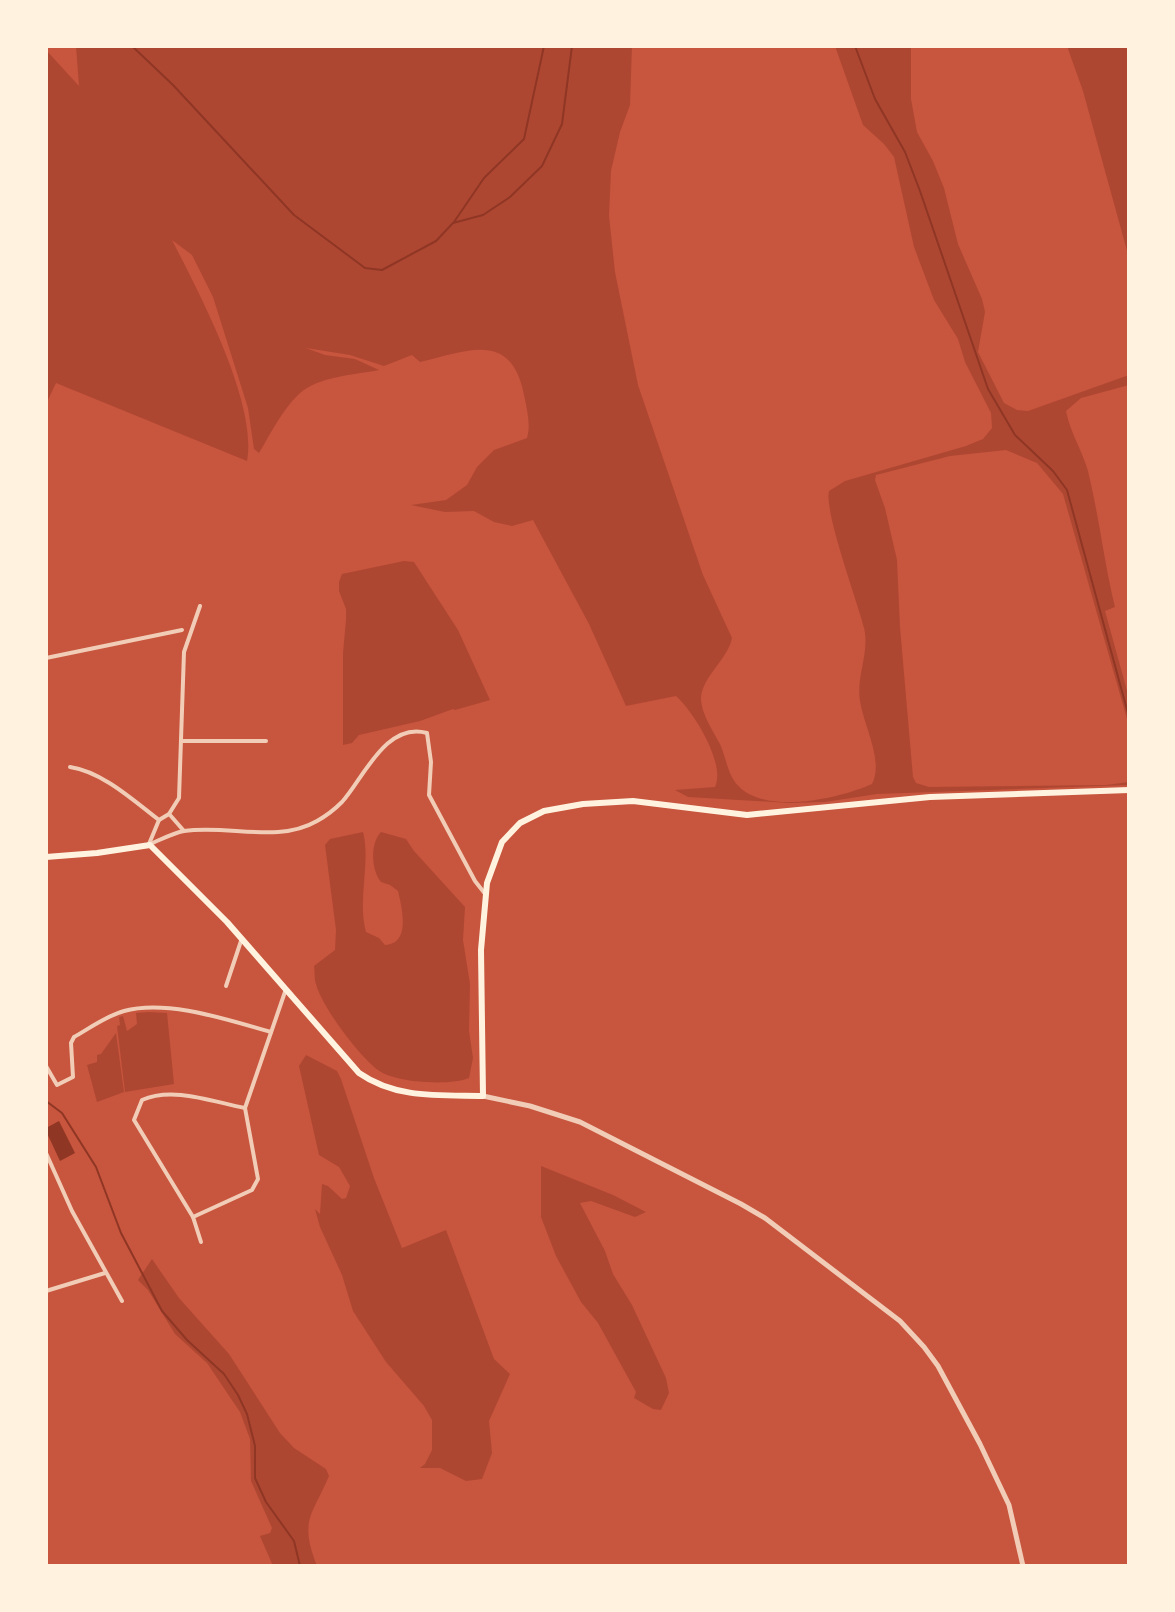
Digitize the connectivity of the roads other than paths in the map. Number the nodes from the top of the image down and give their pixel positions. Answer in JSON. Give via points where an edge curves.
{"nodes":[{"id":1,"x":200,"y":606,"type":"dead end"},
{"id":2,"x":182,"y":630,"type":"dead end"},
{"id":3,"x":46,"y":658,"type":"edge"},
{"id":4,"x":182,"y":741,"type":"junction"},
{"id":5,"x":266,"y":741,"type":"dead end"},
{"id":6,"x":70,"y":767,"type":"dead end"},
{"id":7,"x":1129,"y":790,"type":"edge"},
{"id":8,"x":169,"y":814,"type":"junction"},
{"id":9,"x":159,"y":820,"type":"junction"},
{"id":10,"x":184,"y":831,"type":"junction"},
{"id":11,"x":149,"y":844,"type":"junction"},
{"id":12,"x":46,"y":857,"type":"edge"},
{"id":13,"x":486,"y":895,"type":"junction"},
{"id":14,"x":242,"y":938,"type":"junction"},
{"id":15,"x":226,"y":986,"type":"dead end"},
{"id":16,"x":286,"y":989,"type":"junction"},
{"id":17,"x":271,"y":1032,"type":"junction"},
{"id":18,"x":46,"y":1066,"type":"edge"},
{"id":19,"x":483,"y":1096,"type":"junction"},
{"id":20,"x":245,"y":1108,"type":"junction"},
{"id":21,"x":46,"y":1153,"type":"edge"},
{"id":22,"x":193,"y":1217,"type":"junction"},
{"id":23,"x":201,"y":1242,"type":"dead end"},
{"id":24,"x":105,"y":1273,"type":"junction"},
{"id":25,"x":46,"y":1291,"type":"edge"},
{"id":26,"x":122,"y":1301,"type":"dead end"},
{"id":27,"x":1023,"y":1566,"type":"edge"}],
"edges":[{"from":1,"to":4,"type":"street","via":[[184,652]]},
{"from":2,"to":3,"type":"street"},
{"from":4,"to":5,"type":"street"},
{"from":4,"to":8,"type":"street","via":[[179,798]]},
{"from":6,"to":9,"type":"street","via":[[107,783]]},
{"from":7,"to":13,"type":"main road","via":[[930,797],[747,815],[633,801],[558,807],[520,823],[502,842]]},
{"from":8,"to":9,"type":"street"},
{"from":8,"to":10,"type":"street"},
{"from":9,"to":11,"type":"street"},
{"from":10,"to":11,"type":"street"},
{"from":10,"to":13,"type":"street","via":[[275,833],[306,826],[341,803],[384,747],[418,730],[427,733],[430,742],[429,795]]},
{"from":11,"to":12,"type":"main road"},
{"from":11,"to":14,"type":"main road"},
{"from":13,"to":19,"type":"main road","via":[[481,950]]},
{"from":14,"to":15,"type":"street"},
{"from":14,"to":16,"type":"main road"},
{"from":16,"to":17,"type":"street"},
{"from":16,"to":19,"type":"main road","via":[[337,1049],[381,1086],[408,1094]]},
{"from":17,"to":18,"type":"street","via":[[212,1015],[127,1010],[74,1037],[73,1077],[57,1085]]},
{"from":17,"to":20,"type":"street"},
{"from":19,"to":27,"type":"street","via":[[580,1122],[741,1204],[900,1321],[938,1366],[980,1444],[1009,1505]]},
{"from":20,"to":22,"type":"street","via":[[258,1179],[252,1190]]},
{"from":20,"to":22,"type":"street","via":[[176,1094],[142,1100],[134,1120]]},
{"from":21,"to":24,"type":"street"},
{"from":22,"to":23,"type":"street"},
{"from":24,"to":25,"type":"street"},
{"from":24,"to":26,"type":"street"}]}
